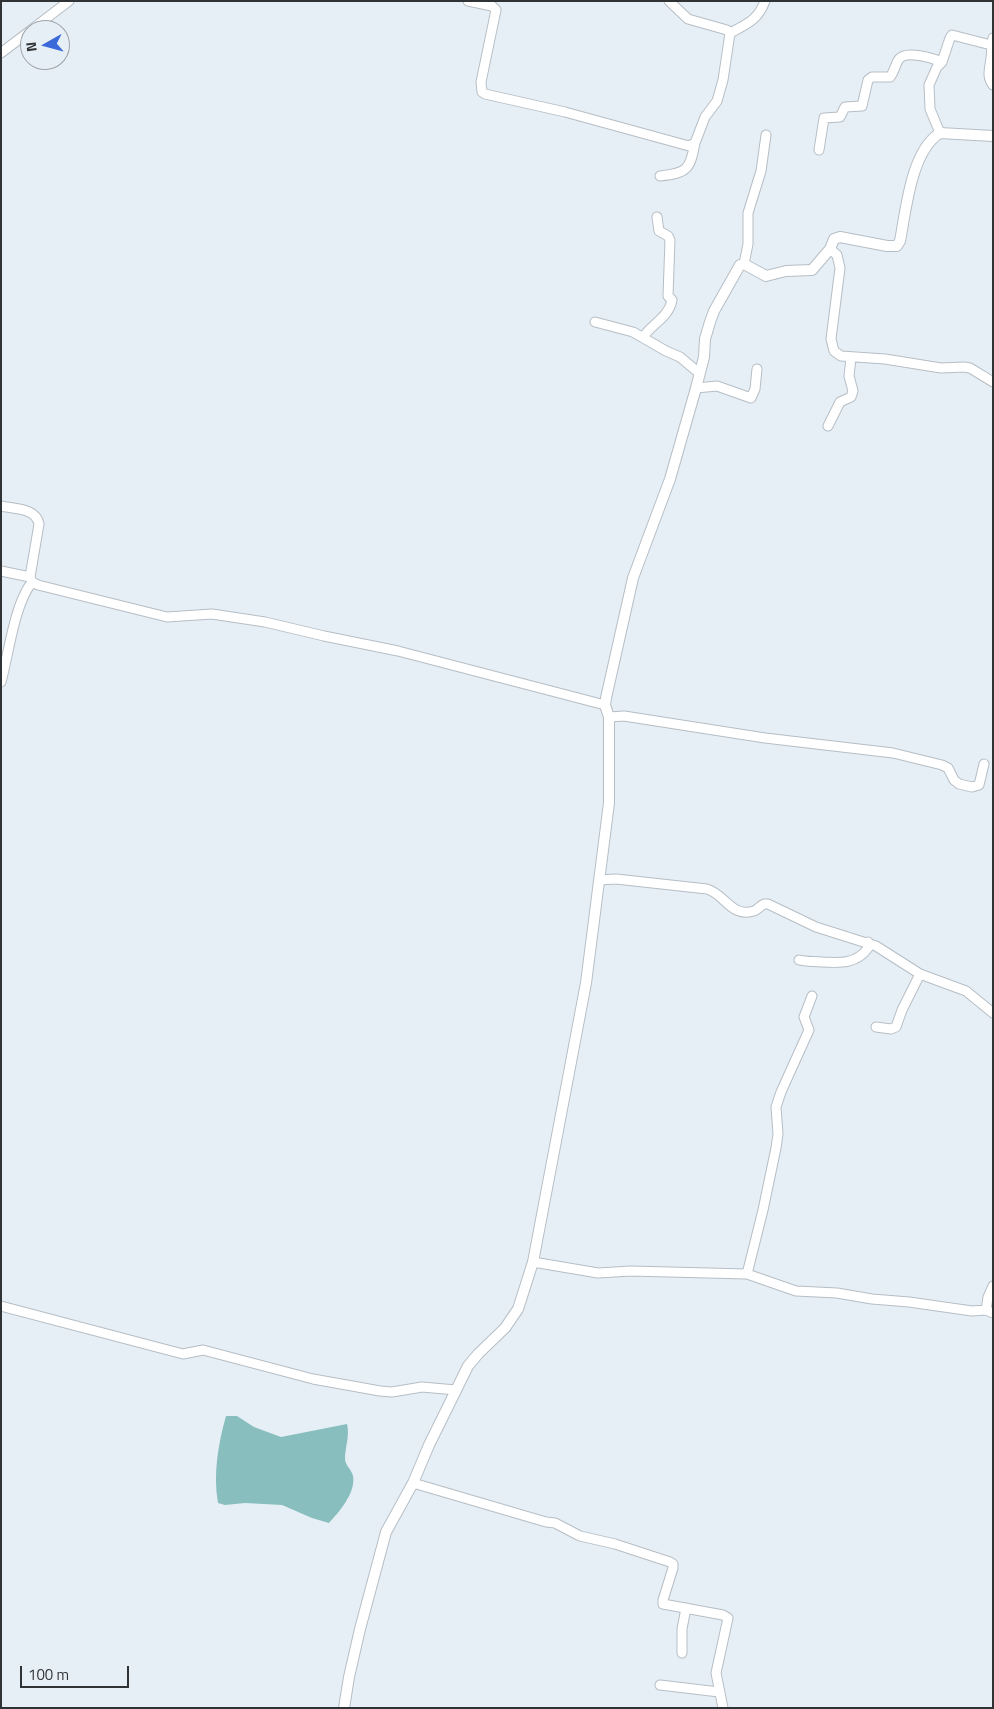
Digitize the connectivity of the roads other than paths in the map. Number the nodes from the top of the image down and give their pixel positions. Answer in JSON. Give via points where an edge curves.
{"nodes":[{"id":1,"x":69,"y":1,"type":"edge"},
{"id":2,"x":468,"y":1,"type":"edge"},
{"id":3,"x":669,"y":1,"type":"edge"},
{"id":4,"x":765,"y":1,"type":"edge"},
{"id":5,"x":44,"y":20,"type":"edge"},
{"id":6,"x":730,"y":33,"type":"junction"},
{"id":7,"x":20,"y":38,"type":"edge"},
{"id":8,"x":992,"y":42,"type":"edge"},
{"id":9,"x":1,"y":53,"type":"edge"},
{"id":10,"x":942,"y":62,"type":"junction"},
{"id":11,"x":993,"y":85,"type":"edge"},
{"id":12,"x":940,"y":133,"type":"junction"},
{"id":13,"x":766,"y":135,"type":"dead end"},
{"id":14,"x":993,"y":136,"type":"edge"},
{"id":15,"x":695,"y":143,"type":"junction"},
{"id":16,"x":819,"y":150,"type":"dead end"},
{"id":17,"x":660,"y":176,"type":"dead end"},
{"id":18,"x":657,"y":217,"type":"dead end"},
{"id":19,"x":830,"y":249,"type":"junction"},
{"id":20,"x":744,"y":264,"type":"junction"},
{"id":21,"x":595,"y":322,"type":"dead end"},
{"id":22,"x":643,"y":337,"type":"junction"},
{"id":23,"x":851,"y":358,"type":"junction"},
{"id":24,"x":757,"y":369,"type":"dead end"},
{"id":25,"x":699,"y":374,"type":"junction"},
{"id":26,"x":993,"y":382,"type":"edge"},
{"id":27,"x":696,"y":388,"type":"junction"},
{"id":28,"x":828,"y":426,"type":"dead end"},
{"id":29,"x":1,"y":506,"type":"edge"},
{"id":30,"x":1,"y":571,"type":"edge"},
{"id":31,"x":31,"y":579,"type":"junction"},
{"id":32,"x":1,"y":682,"type":"edge"},
{"id":33,"x":605,"y":705,"type":"junction"},
{"id":34,"x":609,"y":717,"type":"junction"},
{"id":35,"x":984,"y":764,"type":"dead end"},
{"id":36,"x":599,"y":880,"type":"junction"},
{"id":37,"x":868,"y":942,"type":"junction"},
{"id":38,"x":799,"y":960,"type":"dead end"},
{"id":39,"x":920,"y":974,"type":"junction"},
{"id":40,"x":812,"y":996,"type":"dead end"},
{"id":41,"x":993,"y":1013,"type":"edge"},
{"id":42,"x":876,"y":1027,"type":"dead end"},
{"id":43,"x":533,"y":1262,"type":"junction"},
{"id":44,"x":747,"y":1274,"type":"junction"},
{"id":45,"x":993,"y":1286,"type":"edge"},
{"id":46,"x":1,"y":1306,"type":"edge"},
{"id":47,"x":989,"y":1312,"type":"edge"},
{"id":48,"x":456,"y":1390,"type":"junction"},
{"id":49,"x":413,"y":1483,"type":"junction"},
{"id":50,"x":686,"y":1608,"type":"junction"},
{"id":51,"x":682,"y":1653,"type":"dead end"},
{"id":52,"x":660,"y":1685,"type":"dead end"},
{"id":53,"x":719,"y":1692,"type":"junction"},
{"id":54,"x":344,"y":1708,"type":"edge"},
{"id":55,"x":722,"y":1708,"type":"edge"}],
"edges":[{"from":1,"to":5,"type":"street"},
{"from":2,"to":15,"type":"street","via":[[492,6],[496,10],[481,82],[485,94],[689,146]]},
{"from":3,"to":6,"type":"street","via":[[688,19]]},
{"from":4,"to":6,"type":"street","via":[[754,20]]},
{"from":6,"to":15,"type":"street","via":[[717,101],[704,117]]},
{"from":7,"to":9,"type":"street"},
{"from":8,"to":10,"type":"street","via":[[952,35]]},
{"from":8,"to":11,"type":"street","via":[[988,72]]},
{"from":10,"to":12,"type":"street","via":[[929,85],[930,109]]},
{"from":10,"to":16,"type":"street","via":[[904,55],[890,77],[872,77],[868,80],[862,106],[845,107],[840,118],[824,118]]},
{"from":12,"to":14,"type":"street"},
{"from":12,"to":19,"type":"street","via":[[928,145],[916,169],[897,246],[840,237],[834,240]]},
{"from":13,"to":20,"type":"street","via":[[761,172],[748,213]]},
{"from":15,"to":17,"type":"street","via":[[689,167],[684,172]]},
{"from":18,"to":22,"type":"street","via":[[659,231],[670,240],[668,296],[672,300],[669,312]]},
{"from":19,"to":20,"type":"street","via":[[810,271],[786,271],[766,276]]},
{"from":19,"to":23,"type":"street","via":[[837,255],[840,268],[832,347],[836,353]]},
{"from":20,"to":25,"type":"street","via":[[737,269],[714,311]]},
{"from":21,"to":22,"type":"street"},
{"from":22,"to":25,"type":"street","via":[[680,357]]},
{"from":23,"to":26,"type":"street","via":[[885,359],[941,368],[964,367]]},
{"from":23,"to":28,"type":"street","via":[[851,398],[840,402]]},
{"from":24,"to":27,"type":"street","via":[[751,398],[717,386]]},
{"from":25,"to":27,"type":"street"},
{"from":27,"to":33,"type":"street","via":[[670,479],[633,578]]},
{"from":29,"to":31,"type":"street","via":[[29,511],[39,520]]},
{"from":30,"to":31,"type":"street"},
{"from":31,"to":32,"type":"street"},
{"from":31,"to":33,"type":"street","via":[[38,585],[167,617],[212,614],[398,651]]},
{"from":33,"to":34,"type":"street"},
{"from":34,"to":35,"type":"street","via":[[632,717],[765,738],[893,753],[942,765],[959,784],[972,787],[979,785]]},
{"from":34,"to":36,"type":"street","via":[[609,803]]},
{"from":36,"to":37,"type":"street","via":[[707,889],[716,892],[737,911],[755,911],[768,904],[816,927]]},
{"from":36,"to":43,"type":"street","via":[[586,983]]},
{"from":37,"to":38,"type":"street","via":[[864,955],[854,960],[832,964]]},
{"from":37,"to":39,"type":"street"},
{"from":39,"to":41,"type":"street","via":[[962,989]]},
{"from":39,"to":42,"type":"street","via":[[896,1027]]},
{"from":40,"to":44,"type":"street","via":[[804,1018],[809,1030],[776,1107],[776,1148]]},
{"from":43,"to":44,"type":"street","via":[[598,1273]]},
{"from":43,"to":48,"type":"street","via":[[518,1309],[505,1328],[468,1366]]},
{"from":44,"to":47,"type":"street","via":[[796,1291]]},
{"from":45,"to":47,"type":"street","via":[[988,1297]]},
{"from":46,"to":48,"type":"street","via":[[183,1354],[206,1351],[339,1384],[388,1392],[422,1387]]},
{"from":48,"to":49,"type":"street"},
{"from":49,"to":50,"type":"street","via":[[555,1523],[580,1536],[670,1562],[673,1568],[662,1603]]},
{"from":49,"to":54,"type":"street","via":[[386,1532],[360,1629]]},
{"from":50,"to":51,"type":"street"},
{"from":50,"to":53,"type":"street","via":[[723,1614],[728,1618],[717,1669]]},
{"from":52,"to":53,"type":"street"},
{"from":53,"to":55,"type":"street"}]}
